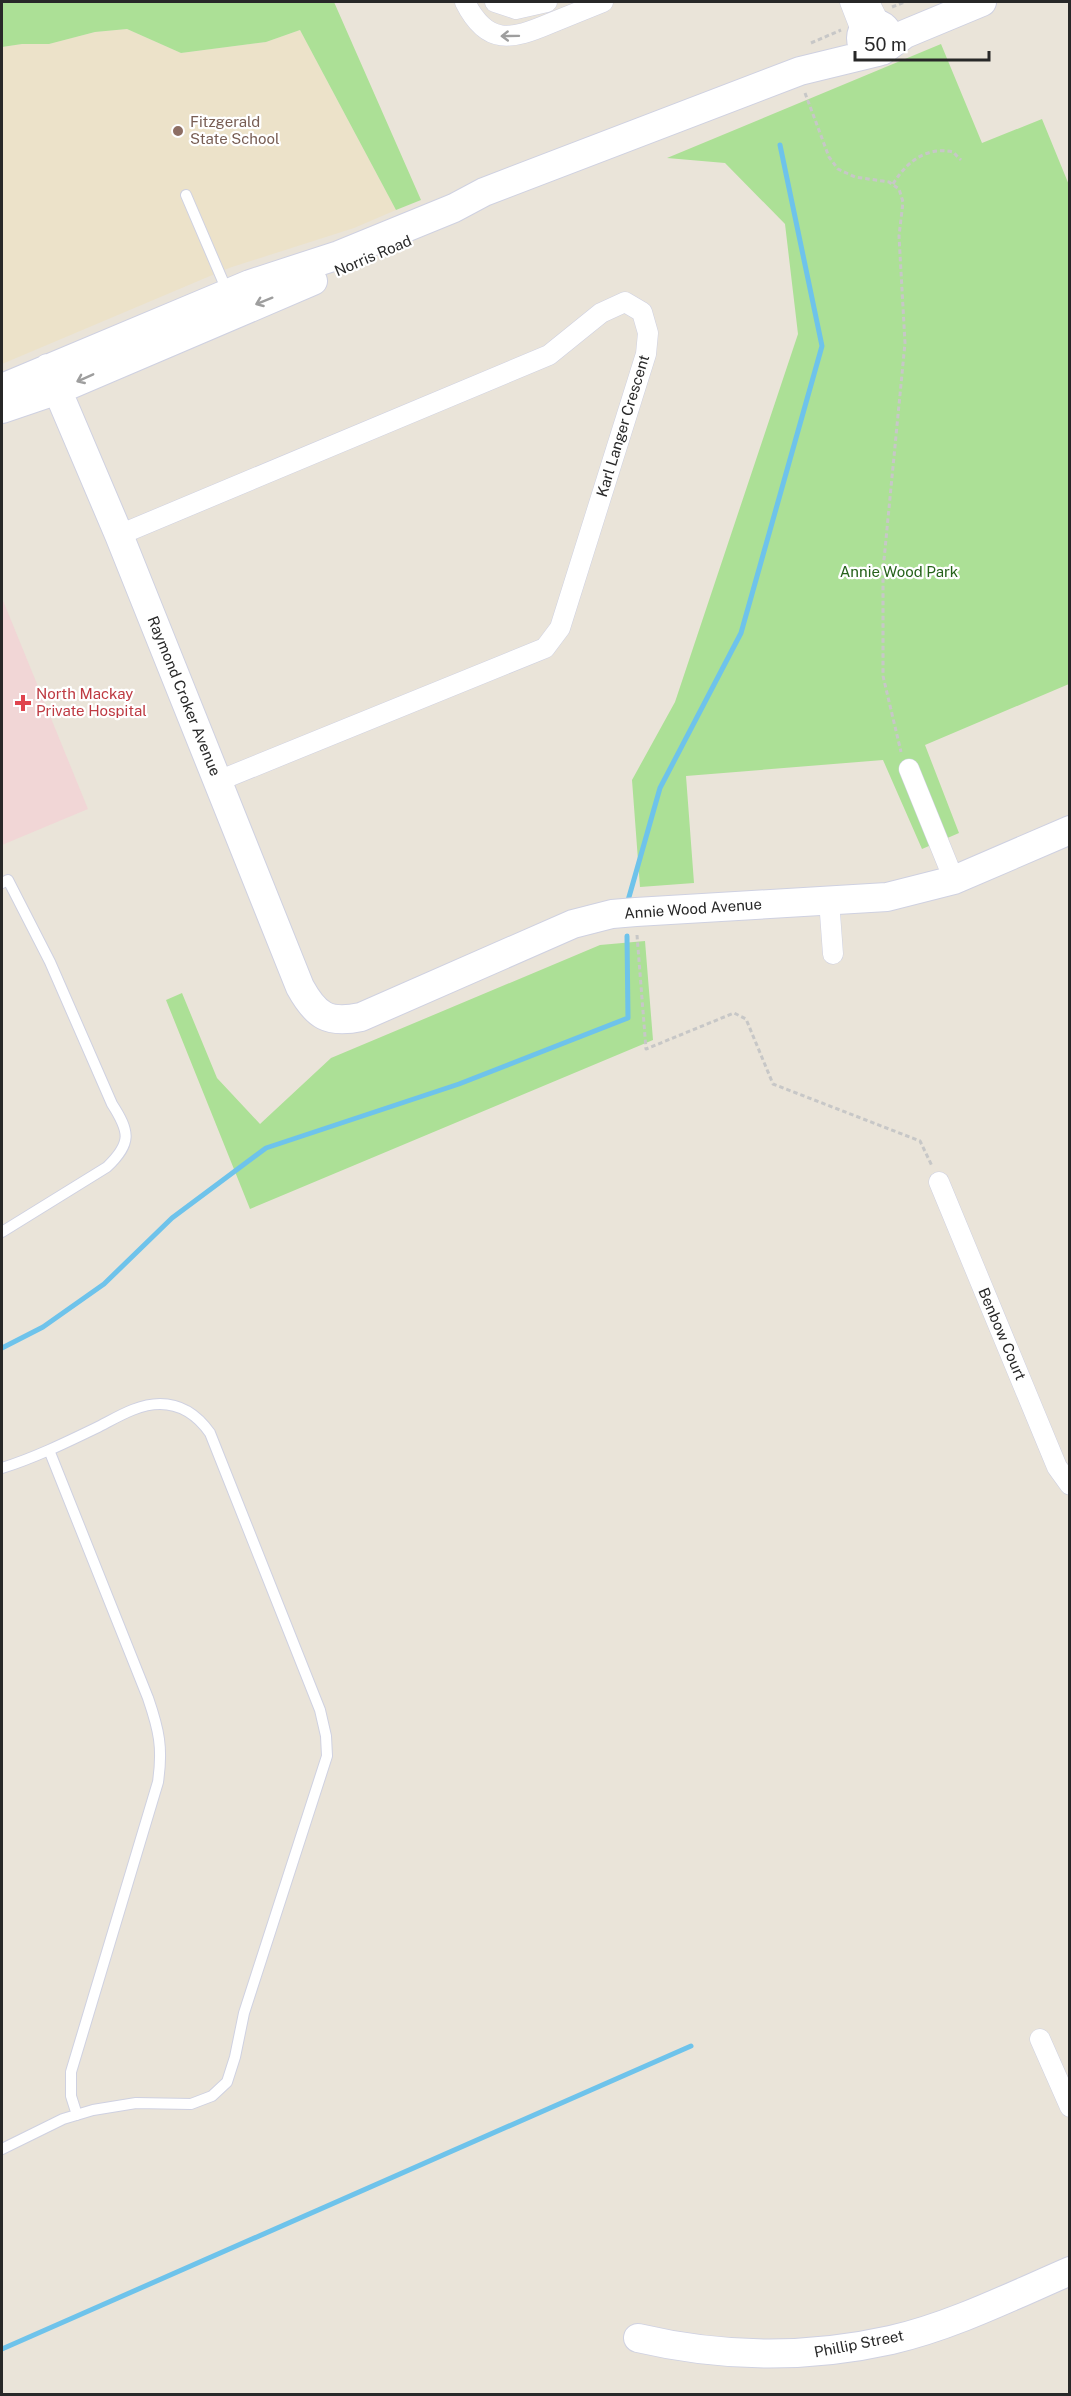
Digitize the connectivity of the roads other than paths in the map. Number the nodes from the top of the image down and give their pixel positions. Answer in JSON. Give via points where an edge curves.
{"nodes":[{"id":1,"x":495,"y":2,"type":"edge"},
{"id":2,"x":599,"y":2,"type":"edge"},
{"id":3,"x":850,"y":2,"type":"edge"},
{"id":4,"x":949,"y":2,"type":"edge"},
{"id":5,"x":982,"y":2,"type":"edge"},
{"id":6,"x":542,"y":3,"type":"edge"},
{"id":7,"x":475,"y":5,"type":"edge"},
{"id":8,"x":546,"y":26,"type":"junction"},
{"id":9,"x":874,"y":32,"type":"edge"},
{"id":10,"x":742,"y":94,"type":"junction"},
{"id":11,"x":186,"y":195,"type":"dead end"},
{"id":12,"x":230,"y":297,"type":"junction"},
{"id":13,"x":53,"y":379,"type":"junction"},
{"id":14,"x":2,"y":387,"type":"edge"},
{"id":15,"x":2,"y":409,"type":"edge"},
{"id":16,"x":119,"y":535,"type":"junction"},
{"id":17,"x":909,"y":769,"type":"road end"},
{"id":18,"x":218,"y":780,"type":"junction"},
{"id":19,"x":1070,"y":831,"type":"edge"},
{"id":20,"x":954,"y":880,"type":"junction"},
{"id":21,"x":2,"y":883,"type":"edge"},
{"id":22,"x":829,"y":900,"type":"junction"},
{"id":23,"x":833,"y":954,"type":"dead end"},
{"id":24,"x":326,"y":1018,"type":"joint"},
{"id":25,"x":939,"y":1182,"type":"road end"},
{"id":26,"x":2,"y":1230,"type":"edge"},
{"id":27,"x":49,"y":1450,"type":"junction"},
{"id":28,"x":2,"y":1468,"type":"edge"},
{"id":29,"x":1070,"y":1485,"type":"edge"},
{"id":30,"x":1040,"y":2039,"type":"dead end"},
{"id":31,"x":1070,"y":2108,"type":"edge"},
{"id":32,"x":77,"y":2115,"type":"junction"},
{"id":33,"x":2,"y":2149,"type":"edge"},
{"id":34,"x":1070,"y":2271,"type":"edge"},
{"id":35,"x":638,"y":2338,"type":"dead end"}],
"edges":[{"from":1,"to":6,"type":"street","via":[[516,9]]},
{"from":2,"to":8,"type":"street"},
{"from":3,"to":9,"type":"street"},
{"from":4,"to":9,"type":"street","name":"Norris Road"},
{"from":5,"to":9,"type":"street","name":"Norris Road","via":[[905,34]]},
{"from":6,"to":8,"type":"street"},
{"from":8,"to":7,"type":"street","one_way":true,"via":[[506,37],[484,29]]},
{"from":9,"to":10,"type":"street","name":"Norris Road","via":[[802,81]]},
{"from":10,"to":12,"type":"street","name":"Norris Road","one_way":true,"via":[[489,207]]},
{"from":10,"to":12,"type":"street","name":"Norris Road","via":[[480,194],[339,255],[260,280]]},
{"from":11,"to":12,"type":"lane"},
{"from":12,"to":13,"type":"street","name":"Norris Road","one_way":true},
{"from":12,"to":13,"type":"street","name":"Norris Road","via":[[76,357]]},
{"from":13,"to":14,"type":"street","name":"Norris Road"},
{"from":13,"to":15,"type":"street","name":"Norris Road"},
{"from":13,"to":16,"type":"street","name":"Raymond Croker Avenue"},
{"from":16,"to":18,"type":"street","name":"Raymond Croker Avenue"},
{"from":16,"to":18,"type":"street","name":"Karl Langer Crescent","via":[[549,355],[601,313],[625,302],[642,312],[648,333],[646,354],[560,628],[545,648]]},
{"from":17,"to":20,"type":"street"},
{"from":18,"to":24,"type":"street","name":"Raymond Croker Avenue","via":[[300,987],[310,1006]]},
{"from":19,"to":20,"type":"street","name":"Annie Wood Avenue"},
{"from":20,"to":22,"type":"street","name":"Annie Wood Avenue","via":[[887,897]]},
{"from":21,"to":26,"type":"lane","via":[[8,880],[44,952],[127,1136],[122,1153],[107,1167]]},
{"from":22,"to":23,"type":"street"},
{"from":22,"to":24,"type":"street","name":"Annie Wood Avenue","via":[[612,914],[573,924],[361,1017],[342,1021]]},
{"from":25,"to":29,"type":"street","name":"Benbow Court","via":[[1057,1467]]},
{"from":27,"to":28,"type":"lane"},
{"from":27,"to":32,"type":"lane","via":[[148,1698],[160,1735],[162,1757],[158,1782],[71,2072],[71,2096]]},
{"from":27,"to":32,"type":"lane","via":[[143,1406],[180,1407],[199,1418],[210,1433],[320,1710],[327,1756],[244,2013],[227,2082],[212,2096],[191,2104],[136,2103]]},
{"from":30,"to":31,"type":"street"},
{"from":32,"to":33,"type":"lane"},
{"from":34,"to":35,"type":"street","name":"Phillip Street","via":[[969,2314],[893,2340],[816,2354],[737,2355]]}]}
